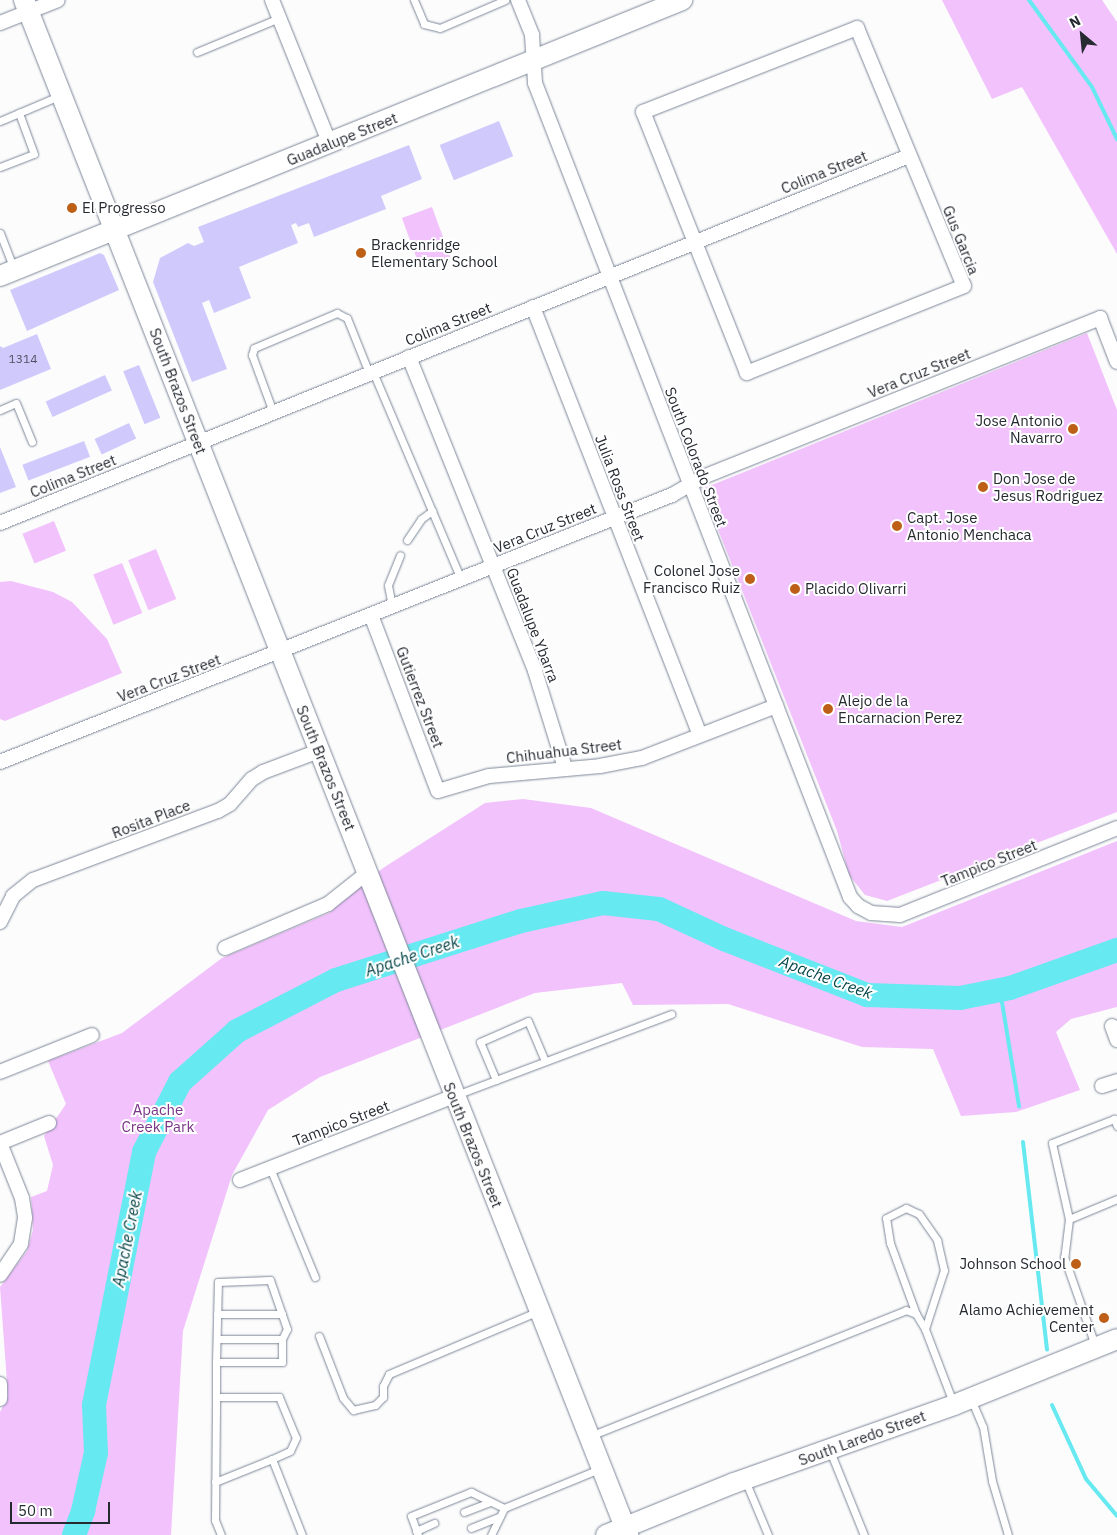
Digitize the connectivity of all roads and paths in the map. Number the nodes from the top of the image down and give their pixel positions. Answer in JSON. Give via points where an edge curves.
{"nodes":[{"id":1,"x":58,"y":0,"type":"edge"},
{"id":2,"x":272,"y":0,"type":"edge"},
{"id":3,"x":414,"y":0,"type":"edge"},
{"id":4,"x":505,"y":0,"type":"edge"},
{"id":5,"x":518,"y":0,"type":"edge"},
{"id":6,"x":682,"y":0,"type":"edge"},
{"id":7,"x":26,"y":6,"type":"edge"},
{"id":8,"x":279,"y":18,"type":"junction"},
{"id":9,"x":0,"y":23,"type":"edge"},
{"id":10,"x":197,"y":52,"type":"dead end"},
{"id":11,"x":534,"y":61,"type":"junction"},
{"id":12,"x":61,"y":95,"type":"junction"},
{"id":13,"x":19,"y":113,"type":"junction"},
{"id":14,"x":0,"y":121,"type":"edge"},
{"id":15,"x":330,"y":144,"type":"junction"},
{"id":16,"x":909,"y":156,"type":"junction"},
{"id":17,"x":0,"y":167,"type":"edge"},
{"id":18,"x":115,"y":230,"type":"junction"},
{"id":19,"x":0,"y":233,"type":"edge"},
{"id":20,"x":695,"y":242,"type":"junction"},
{"id":21,"x":7,"y":273,"type":"edge"},
{"id":22,"x":611,"y":276,"type":"junction"},
{"id":23,"x":533,"y":307,"type":"junction"},
{"id":24,"x":1115,"y":353,"type":"edge"},
{"id":25,"x":409,"y":357,"type":"junction"},
{"id":26,"x":371,"y":372,"type":"junction"},
{"id":27,"x":0,"y":410,"type":"edge"},
{"id":28,"x":273,"y":412,"type":"junction"},
{"id":29,"x":32,"y":442,"type":"dead end"},
{"id":30,"x":198,"y":442,"type":"junction"},
{"id":31,"x":689,"y":485,"type":"junction"},
{"id":32,"x":432,"y":511,"type":"junction"},
{"id":33,"x":614,"y":518,"type":"junction"},
{"id":34,"x":0,"y":524,"type":"edge"},
{"id":35,"x":407,"y":540,"type":"dead end"},
{"id":36,"x":400,"y":555,"type":"dead end"},
{"id":37,"x":493,"y":566,"type":"junction"},
{"id":38,"x":460,"y":579,"type":"junction"},
{"id":39,"x":392,"y":606,"type":"junction"},
{"id":40,"x":371,"y":615,"type":"junction"},
{"id":41,"x":280,"y":652,"type":"junction"},
{"id":42,"x":776,"y":706,"type":"junction"},
{"id":43,"x":700,"y":735,"type":"junction"},
{"id":44,"x":319,"y":751,"type":"junction"},
{"id":45,"x":0,"y":762,"type":"edge"},
{"id":46,"x":565,"y":768,"type":"junction"},
{"id":47,"x":438,"y":791,"type":"joint"},
{"id":48,"x":1117,"y":828,"type":"edge"},
{"id":49,"x":367,"y":873,"type":"junction"},
{"id":50,"x":871,"y":913,"type":"joint"},
{"id":51,"x":0,"y":922,"type":"edge"},
{"id":52,"x":225,"y":948,"type":"dead end"},
{"id":53,"x":671,"y":1014,"type":"dead end"},
{"id":54,"x":1112,"y":1026,"type":"dead end"},
{"id":55,"x":92,"y":1035,"type":"dead end"},
{"id":56,"x":1117,"y":1040,"type":"edge"},
{"id":57,"x":545,"y":1061,"type":"junction"},
{"id":58,"x":0,"y":1072,"type":"edge"},
{"id":59,"x":496,"y":1080,"type":"junction"},
{"id":60,"x":1117,"y":1081,"type":"edge"},
{"id":61,"x":1102,"y":1086,"type":"dead end"},
{"id":62,"x":454,"y":1096,"type":"junction"},
{"id":63,"x":50,"y":1123,"type":"dead end"},
{"id":64,"x":1117,"y":1126,"type":"edge"},
{"id":65,"x":0,"y":1143,"type":"edge"},
{"id":66,"x":270,"y":1168,"type":"junction"},
{"id":67,"x":240,"y":1180,"type":"dead end"},
{"id":68,"x":1117,"y":1199,"type":"edge"},
{"id":69,"x":1069,"y":1219,"type":"junction"},
{"id":70,"x":0,"y":1275,"type":"edge"},
{"id":71,"x":315,"y":1278,"type":"dead end"},
{"id":72,"x":540,"y":1310,"type":"junction"},
{"id":73,"x":217,"y":1314,"type":"junction"},
{"id":74,"x":282,"y":1314,"type":"junction"},
{"id":75,"x":916,"y":1314,"type":"junction"},
{"id":76,"x":925,"y":1329,"type":"junction"},
{"id":77,"x":319,"y":1336,"type":"dead end"},
{"id":78,"x":217,"y":1339,"type":"junction"},
{"id":79,"x":282,"y":1339,"type":"junction"},
{"id":80,"x":1117,"y":1339,"type":"edge"},
{"id":81,"x":1096,"y":1348,"type":"junction"},
{"id":82,"x":216,"y":1362,"type":"junction"},
{"id":83,"x":0,"y":1384,"type":"edge"},
{"id":84,"x":216,"y":1397,"type":"junction"},
{"id":85,"x":0,"y":1399,"type":"edge"},
{"id":86,"x":963,"y":1402,"type":"junction"},
{"id":87,"x":589,"y":1437,"type":"junction"},
{"id":88,"x":830,"y":1450,"type":"junction"},
{"id":89,"x":272,"y":1459,"type":"junction"},
{"id":90,"x":602,"y":1468,"type":"junction"},
{"id":91,"x":745,"y":1480,"type":"junction"},
{"id":92,"x":215,"y":1482,"type":"junction"},
{"id":93,"x":490,"y":1502,"type":"junction"},
{"id":94,"x":504,"y":1508,"type":"junction"},
{"id":95,"x":464,"y":1512,"type":"dead end"},
{"id":96,"x":500,"y":1516,"type":"junction"},
{"id":97,"x":434,"y":1524,"type":"dead end"},
{"id":98,"x":470,"y":1528,"type":"dead end"},
{"id":99,"x":627,"y":1531,"type":"edge"},
{"id":100,"x":417,"y":1533,"type":"edge"},
{"id":101,"x":221,"y":1535,"type":"edge"},
{"id":102,"x":302,"y":1535,"type":"edge"},
{"id":103,"x":491,"y":1535,"type":"edge"},
{"id":104,"x":606,"y":1535,"type":"edge"},
{"id":105,"x":768,"y":1535,"type":"edge"},
{"id":106,"x":864,"y":1535,"type":"edge"},
{"id":107,"x":1008,"y":1535,"type":"edge"}],
"edges":[{"from":1,"to":7,"type":"street"},
{"from":2,"to":8,"type":"street"},
{"from":3,"to":4,"type":"lane","via":[[424,24],[440,28]]},
{"from":5,"to":11,"type":"street","name":"South Colorado Street","via":[[532,35]]},
{"from":6,"to":11,"type":"main road","name":"Guadalupe Street"},
{"from":7,"to":9,"type":"street"},
{"from":7,"to":12,"type":"main road","name":"South Brazos Street"},
{"from":8,"to":10,"type":"lane"},
{"from":8,"to":15,"type":"street"},
{"from":11,"to":15,"type":"main road","name":"Guadalupe Street"},
{"from":11,"to":22,"type":"street","name":"South Colorado Street","via":[[535,83]]},
{"from":12,"to":13,"type":"lane"},
{"from":12,"to":18,"type":"main road","name":"South Brazos Street"},
{"from":13,"to":14,"type":"lane"},
{"from":13,"to":17,"type":"lane","via":[[34,154]]},
{"from":15,"to":18,"type":"main road","name":"Guadalupe Street"},
{"from":16,"to":20,"type":"street","name":"Colima Street"},
{"from":16,"to":20,"type":"street","name":"Gus Garcia","via":[[857,28],[643,112]]},
{"from":16,"to":20,"type":"street","name":"Gus Garcia","via":[[964,286],[747,373]]},
{"from":18,"to":21,"type":"main road","name":"Guadalupe Street"},
{"from":18,"to":30,"type":"main road","name":"South Brazos Street"},
{"from":19,"to":21,"type":"lane"},
{"from":20,"to":22,"type":"street","name":"Colima Street"},
{"from":22,"to":23,"type":"street","name":"Colima Street"},
{"from":22,"to":31,"type":"street","name":"South Colorado Street"},
{"from":23,"to":25,"type":"street","name":"Colima Street"},
{"from":23,"to":33,"type":"street","name":"Julia Ross Street"},
{"from":24,"to":31,"type":"street","name":"Vera Cruz Street","via":[[1100,318]]},
{"from":25,"to":26,"type":"street","name":"Colima Street"},
{"from":25,"to":37,"type":"street","name":"Guadalupe Ybarra"},
{"from":26,"to":28,"type":"street","name":"Colima Street"},
{"from":26,"to":28,"type":"lane","via":[[344,314],[337,313],[254,348],[252,355]]},
{"from":26,"to":32,"type":"lane"},
{"from":27,"to":29,"type":"lane","via":[[16,403]]},
{"from":28,"to":30,"type":"street","name":"Colima Street"},
{"from":30,"to":34,"type":"street","name":"Colima Street"},
{"from":30,"to":41,"type":"main road","name":"South Brazos Street"},
{"from":31,"to":33,"type":"street","name":"Vera Cruz Street"},
{"from":31,"to":42,"type":"street","name":"South Colorado Street"},
{"from":32,"to":35,"type":"lane"},
{"from":32,"to":38,"type":"lane"},
{"from":33,"to":37,"type":"street","name":"Vera Cruz Street"},
{"from":33,"to":43,"type":"street","name":"Julia Ross Street"},
{"from":36,"to":39,"type":"lane","via":[[388,585]]},
{"from":37,"to":38,"type":"street","name":"Vera Cruz Street"},
{"from":37,"to":46,"type":"street","name":"Guadalupe Ybarra","via":[[535,671]]},
{"from":38,"to":39,"type":"street","name":"Vera Cruz Street"},
{"from":39,"to":40,"type":"street","name":"Vera Cruz Street"},
{"from":40,"to":41,"type":"street","name":"Vera Cruz Street"},
{"from":40,"to":47,"type":"street","name":"Gutierrez Street"},
{"from":41,"to":44,"type":"main road","name":"South Brazos Street"},
{"from":41,"to":45,"type":"street","name":"Vera Cruz Street"},
{"from":42,"to":43,"type":"street","name":"Chihuahua Street"},
{"from":42,"to":50,"type":"street","name":"South Colorado Street","via":[[844,885],[858,906]]},
{"from":43,"to":46,"type":"street","name":"Chihuahua Street","via":[[642,758]]},
{"from":44,"to":49,"type":"main road","name":"South Brazos Street"},
{"from":44,"to":51,"type":"street","name":"Rosita Place","via":[[252,778],[230,804],[218,810],[33,880],[13,896]]},
{"from":46,"to":47,"type":"street","name":"Chihuahua Street","via":[[489,776]]},
{"from":48,"to":50,"type":"street","name":"Tampico Street","via":[[916,910],[885,916]]},
{"from":49,"to":52,"type":"street","via":[[328,904]]},
{"from":49,"to":62,"type":"main road","name":"South Brazos Street"},
{"from":53,"to":57,"type":"lane"},
{"from":54,"to":56,"type":"street"},
{"from":55,"to":58,"type":"street"},
{"from":57,"to":59,"type":"lane"},
{"from":57,"to":59,"type":"lane","via":[[528,1021],[480,1042]]},
{"from":59,"to":62,"type":"lane"},
{"from":60,"to":61,"type":"street"},
{"from":62,"to":66,"type":"street","name":"Tampico Street"},
{"from":62,"to":72,"type":"main road","name":"South Brazos Street"},
{"from":63,"to":65,"type":"street"},
{"from":64,"to":69,"type":"lane","via":[[1114,1119],[1052,1143]]},
{"from":65,"to":70,"type":"street","via":[[22,1198],[25,1218],[21,1244]]},
{"from":66,"to":67,"type":"street","name":"Tampico Street"},
{"from":66,"to":71,"type":"lane"},
{"from":68,"to":69,"type":"lane"},
{"from":69,"to":81,"type":"lane","via":[[1064,1257]]},
{"from":72,"to":77,"type":"lane","via":[[389,1374],[383,1386],[383,1397],[375,1405],[352,1410],[343,1398]]},
{"from":72,"to":87,"type":"main road","name":"South Brazos Street"},
{"from":73,"to":74,"type":"lane"},
{"from":73,"to":74,"type":"lane","via":[[218,1282],[270,1280]]},
{"from":73,"to":78,"type":"lane"},
{"from":74,"to":79,"type":"lane","via":[[287,1328]]},
{"from":75,"to":76,"type":"lane"},
{"from":75,"to":76,"type":"lane","via":[[890,1243],[886,1218],[906,1208],[919,1214],[937,1240],[944,1270]]},
{"from":75,"to":87,"type":"lane","via":[[906,1310]]},
{"from":76,"to":86,"type":"lane"},
{"from":78,"to":79,"type":"lane"},
{"from":78,"to":82,"type":"lane"},
{"from":79,"to":82,"type":"lane","via":[[282,1362]]},
{"from":80,"to":81,"type":"main road","name":"South Laredo Street"},
{"from":81,"to":86,"type":"main road","name":"South Laredo Street"},
{"from":82,"to":84,"type":"lane"},
{"from":83,"to":85,"type":"street"},
{"from":84,"to":89,"type":"lane","via":[[279,1396],[296,1438],[290,1451]]},
{"from":84,"to":92,"type":"lane"},
{"from":86,"to":88,"type":"main road","name":"South Laredo Street"},
{"from":86,"to":107,"type":"lane","via":[[983,1427],[992,1481]]},
{"from":87,"to":90,"type":"main road","name":"South Brazos Street"},
{"from":88,"to":91,"type":"main road","name":"South Laredo Street"},
{"from":88,"to":106,"type":"lane"},
{"from":89,"to":92,"type":"lane"},
{"from":89,"to":102,"type":"lane"},
{"from":90,"to":94,"type":"lane"},
{"from":90,"to":99,"type":"main road","name":"South Brazos Street"},
{"from":91,"to":99,"type":"main road","name":"South Laredo Street"},
{"from":91,"to":105,"type":"lane"},
{"from":92,"to":101,"type":"lane","via":[[215,1520]]},
{"from":93,"to":94,"type":"lane"},
{"from":93,"to":95,"type":"lane"},
{"from":93,"to":100,"type":"lane","via":[[471,1492],[410,1516]]},
{"from":94,"to":96,"type":"lane"},
{"from":96,"to":98,"type":"lane"},
{"from":96,"to":103,"type":"lane"},
{"from":97,"to":100,"type":"lane"},
{"from":99,"to":104,"type":"main road","name":"South Laredo Street"}]}
